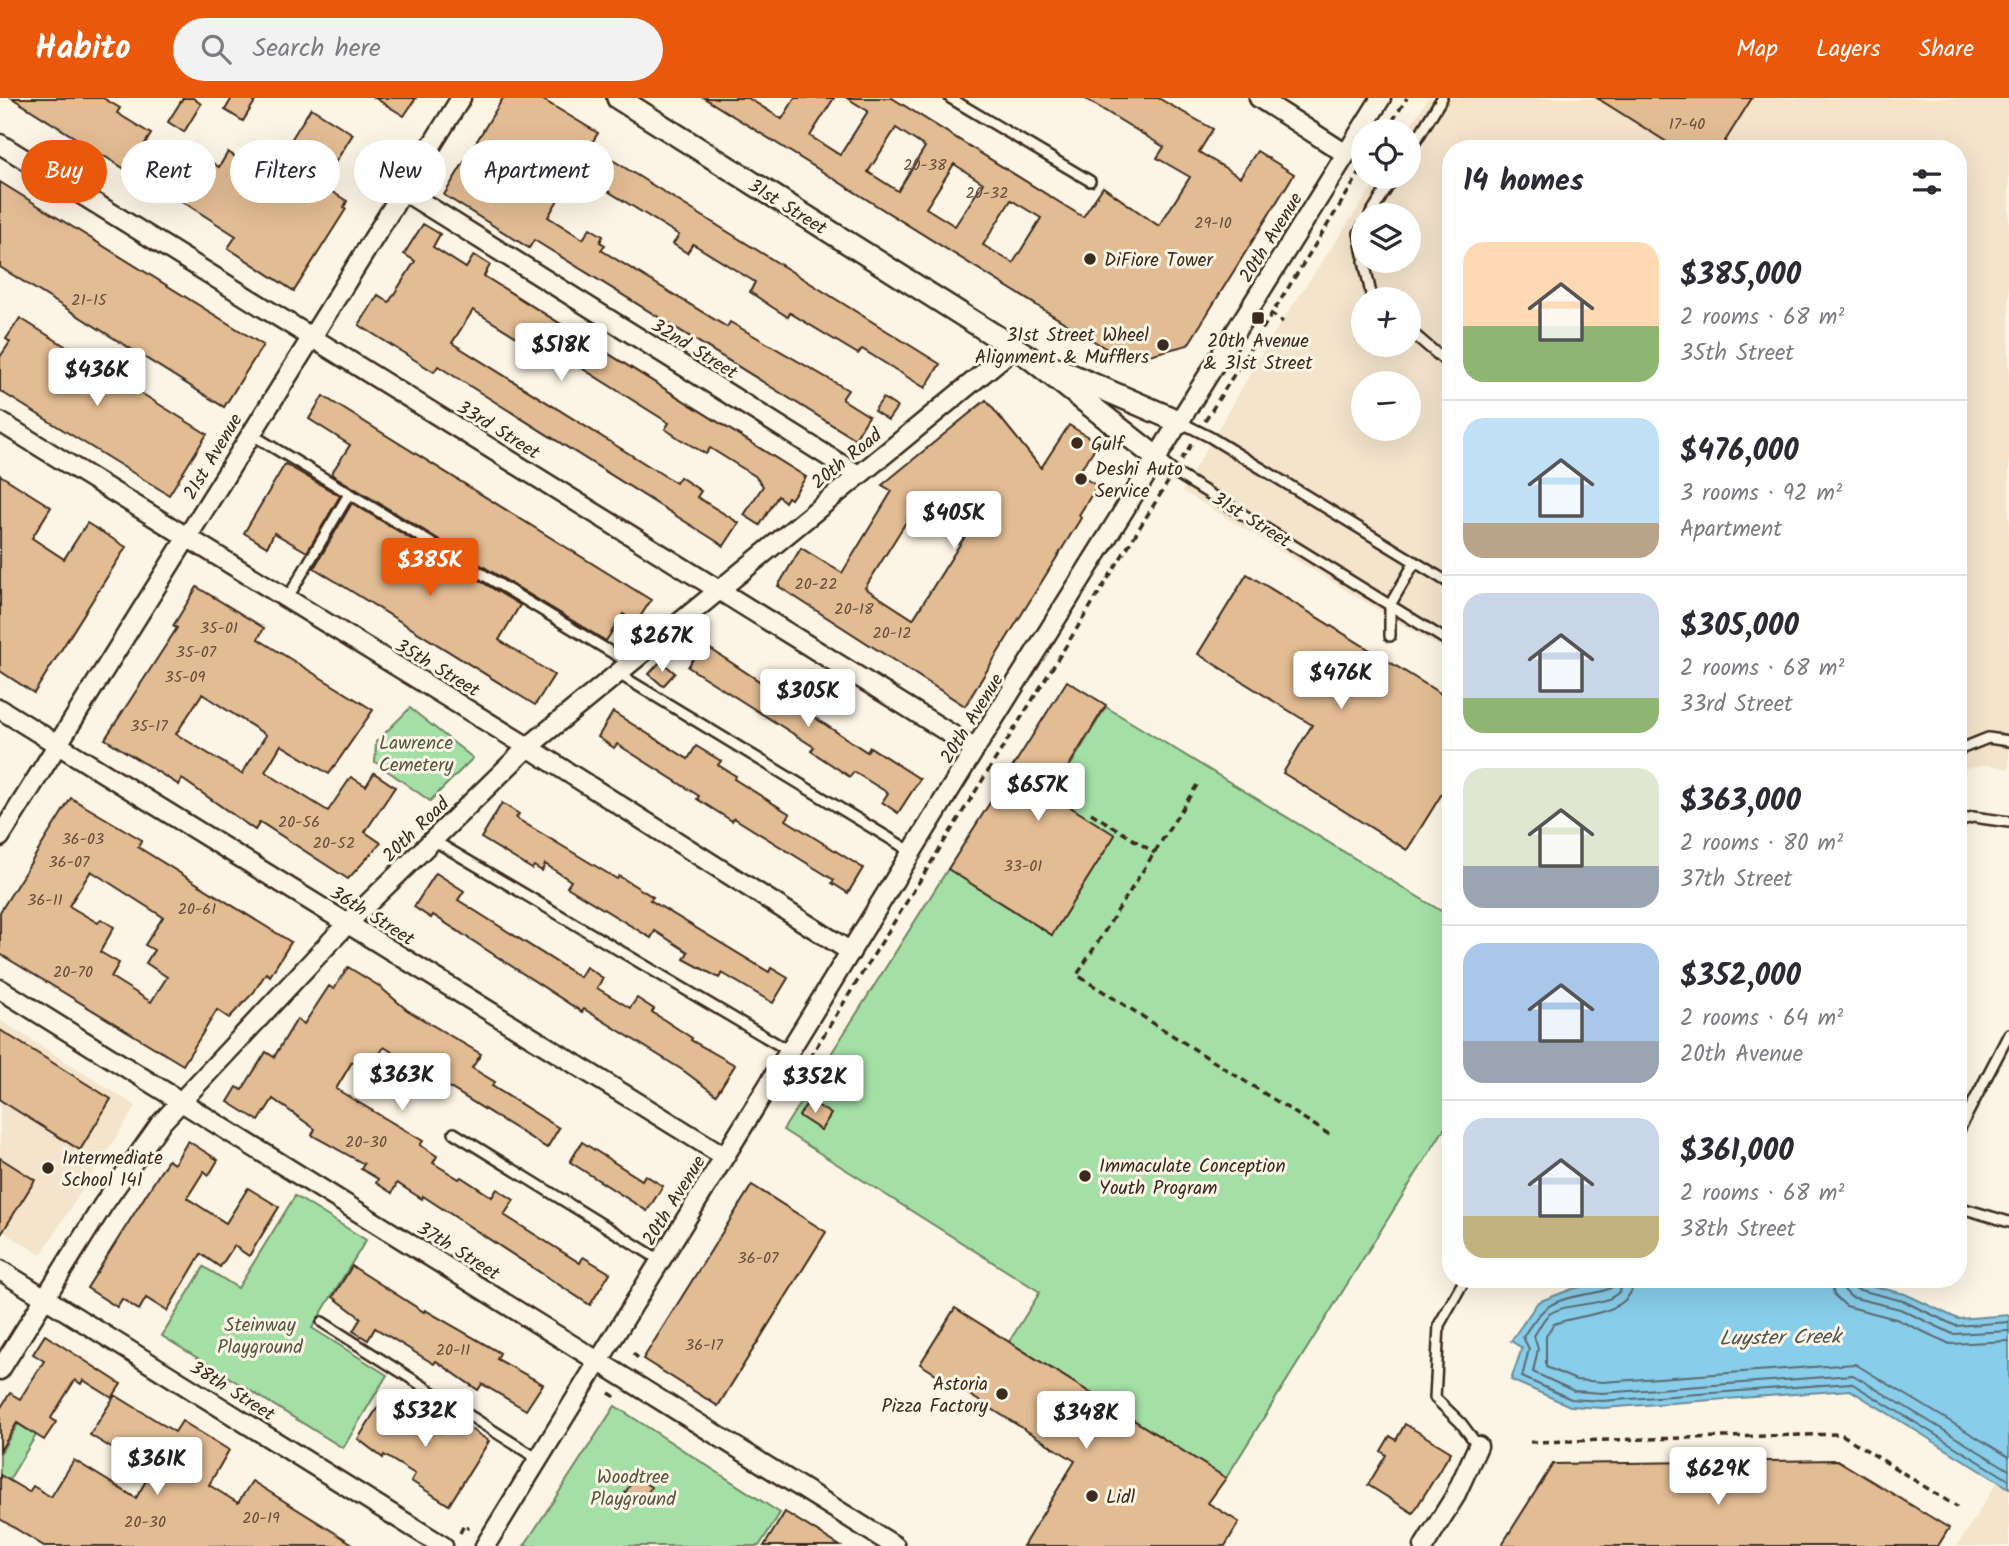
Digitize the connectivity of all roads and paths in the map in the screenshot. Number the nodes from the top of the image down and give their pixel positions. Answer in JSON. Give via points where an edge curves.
{"nodes":[{"id":1,"x":461,"y":98,"type":"edge"},
{"id":2,"x":618,"y":98,"type":"edge"},
{"id":3,"x":950,"y":98,"type":"edge"},
{"id":4,"x":1259,"y":98,"type":"edge"},
{"id":5,"x":1381,"y":98,"type":"edge"},
{"id":6,"x":1407,"y":98,"type":"edge"},
{"id":7,"x":1442,"y":98,"type":"edge"},
{"id":8,"x":1394,"y":119,"type":"edge"},
{"id":9,"x":1421,"y":132,"type":"edge"},
{"id":10,"x":434,"y":140,"type":"edge"},
{"id":11,"x":0,"y":144,"type":"edge"},
{"id":12,"x":1346,"y":154,"type":"junction"},
{"id":13,"x":1090,"y":181,"type":"dead end"},
{"id":14,"x":1351,"y":187,"type":"edge"},
{"id":15,"x":394,"y":203,"type":"edge"},
{"id":16,"x":423,"y":203,"type":"edge"},
{"id":17,"x":1269,"y":313,"type":"junction"},
{"id":18,"x":1283,"y":322,"type":"dead end"},
{"id":19,"x":310,"y":337,"type":"junction"},
{"id":20,"x":1421,"y":340,"type":"edge"},
{"id":21,"x":1022,"y":352,"type":"junction"},
{"id":22,"x":1244,"y":353,"type":"junction"},
{"id":23,"x":1442,"y":358,"type":"edge"},
{"id":24,"x":1257,"y":360,"type":"dead end"},
{"id":25,"x":0,"y":422,"type":"edge"},
{"id":26,"x":1189,"y":427,"type":"junction"},
{"id":27,"x":251,"y":434,"type":"junction"},
{"id":28,"x":1166,"y":465,"type":"junction"},
{"id":29,"x":858,"y":475,"type":"junction"},
{"id":30,"x":349,"y":494,"type":"junction"},
{"id":31,"x":187,"y":537,"type":"junction"},
{"id":32,"x":1415,"y":562,"type":"junction"},
{"id":33,"x":1442,"y":578,"type":"edge"},
{"id":34,"x":718,"y":590,"type":"junction"},
{"id":35,"x":287,"y":599,"type":"junction"},
{"id":36,"x":1390,"y":605,"type":"junction"},
{"id":37,"x":1390,"y":636,"type":"dead end"},
{"id":38,"x":1442,"y":637,"type":"edge"},
{"id":39,"x":623,"y":668,"type":"junction"},
{"id":40,"x":0,"y":709,"type":"edge"},
{"id":41,"x":2009,"y":741,"type":"edge"},
{"id":42,"x":57,"y":744,"type":"junction"},
{"id":43,"x":1967,"y":746,"type":"edge"},
{"id":44,"x":528,"y":747,"type":"junction"},
{"id":45,"x":975,"y":749,"type":"junction"},
{"id":46,"x":1197,"y":785,"type":"dead end"},
{"id":47,"x":1091,"y":813,"type":"dead end"},
{"id":48,"x":1967,"y":819,"type":"edge"},
{"id":49,"x":2009,"y":821,"type":"edge"},
{"id":50,"x":0,"y":837,"type":"edge"},
{"id":51,"x":433,"y":840,"type":"junction"},
{"id":52,"x":912,"y":852,"type":"junction"},
{"id":53,"x":1154,"y":852,"type":"junction"},
{"id":54,"x":347,"y":924,"type":"junction"},
{"id":55,"x":851,"y":952,"type":"junction"},
{"id":56,"x":0,"y":989,"type":"edge"},
{"id":57,"x":2009,"y":1034,"type":"edge"},
{"id":58,"x":789,"y":1051,"type":"junction"},
{"id":59,"x":795,"y":1080,"type":"dead end"},
{"id":60,"x":182,"y":1102,"type":"junction"},
{"id":61,"x":1967,"y":1115,"type":"edge"},
{"id":62,"x":454,"y":1133,"type":"dead end"},
{"id":63,"x":1330,"y":1135,"type":"dead end"},
{"id":64,"x":724,"y":1156,"type":"junction"},
{"id":65,"x":1967,"y":1210,"type":"edge"},
{"id":66,"x":2009,"y":1222,"type":"edge"},
{"id":67,"x":660,"y":1261,"type":"junction"},
{"id":68,"x":0,"y":1270,"type":"edge"},
{"id":69,"x":1460,"y":1288,"type":"edge"},
{"id":70,"x":45,"y":1299,"type":"junction"},
{"id":71,"x":322,"y":1322,"type":"dead end"},
{"id":72,"x":633,"y":1353,"type":"dead end"},
{"id":73,"x":598,"y":1362,"type":"junction"},
{"id":74,"x":635,"y":1363,"type":"dead end"},
{"id":75,"x":0,"y":1370,"type":"edge"},
{"id":76,"x":1530,"y":1442,"type":"dead end"},
{"id":77,"x":1478,"y":1446,"type":"joint"},
{"id":78,"x":538,"y":1459,"type":"junction"},
{"id":79,"x":1957,"y":1507,"type":"dead end"},
{"id":80,"x":469,"y":1529,"type":"dead end"},
{"id":81,"x":460,"y":1533,"type":"dead end"},
{"id":82,"x":443,"y":1546,"type":"edge"},
{"id":83,"x":485,"y":1546,"type":"edge"},
{"id":84,"x":895,"y":1546,"type":"edge"},
{"id":85,"x":1424,"y":1546,"type":"edge"}],
"edges":[{"from":1,"to":10,"type":"street","name":"21st Avenue"},
{"from":2,"to":21,"type":"street","name":"31st Street"},
{"from":3,"to":13,"type":"lane"},
{"from":4,"to":12,"type":"street"},
{"from":5,"to":12,"type":"street","name":"20th Avenue"},
{"from":6,"to":8,"type":"path"},
{"from":7,"to":9,"type":"lane"},
{"from":11,"to":19,"type":"street","name":"33rd Street"},
{"from":12,"to":26,"type":"street","name":"20th Avenue"},
{"from":14,"to":17,"type":"path"},
{"from":15,"to":19,"type":"street","name":"21st Avenue"},
{"from":16,"to":29,"type":"street","name":"32nd Street"},
{"from":17,"to":18,"type":"path"},
{"from":17,"to":22,"type":"path"},
{"from":19,"to":27,"type":"street","name":"21st Avenue"},
{"from":19,"to":34,"type":"street","name":"33rd Street"},
{"from":20,"to":23,"type":"lane"},
{"from":21,"to":26,"type":"street","name":"31st Street"},
{"from":21,"to":28,"type":"street","name":"31st Street"},
{"from":21,"to":29,"type":"street","name":"20th Road"},
{"from":22,"to":24,"type":"path"},
{"from":22,"to":26,"type":"path"},
{"from":25,"to":31,"type":"street","name":"35th Street"},
{"from":26,"to":28,"type":"street","name":"20th Avenue"},
{"from":26,"to":28,"type":"path"},
{"from":26,"to":32,"type":"lane","name":"31st Street"},
{"from":27,"to":30,"type":"lane"},
{"from":27,"to":31,"type":"street","name":"21st Avenue"},
{"from":28,"to":36,"type":"lane","name":"31st Street"},
{"from":28,"to":45,"type":"street","name":"20th Avenue"},
{"from":28,"to":59,"type":"path"},
{"from":29,"to":34,"type":"street","name":"20th Road"},
{"from":30,"to":35,"type":"lane"},
{"from":30,"to":39,"type":"lane"},
{"from":31,"to":35,"type":"street","name":"35th Street"},
{"from":31,"to":42,"type":"street","name":"21st Avenue"},
{"from":32,"to":33,"type":"lane","name":"31st Street"},
{"from":32,"to":36,"type":"lane"},
{"from":34,"to":39,"type":"street","name":"20th Road"},
{"from":34,"to":45,"type":"street","name":"33rd Street"},
{"from":35,"to":44,"type":"street","name":"35th Street"},
{"from":36,"to":37,"type":"lane"},
{"from":36,"to":38,"type":"lane","name":"31st Street"},
{"from":39,"to":44,"type":"street","name":"20th Road"},
{"from":39,"to":52,"type":"lane"},
{"from":40,"to":42,"type":"street","name":"36th Street"},
{"from":41,"to":43,"type":"lane","via":[[1988,738]]},
{"from":42,"to":50,"type":"street","name":"21st Avenue"},
{"from":42,"to":54,"type":"street","name":"36th Street"},
{"from":44,"to":51,"type":"street","name":"20th Road"},
{"from":44,"to":55,"type":"street","name":"35th Street"},
{"from":45,"to":52,"type":"street","name":"20th Avenue"},
{"from":46,"to":53,"type":"path"},
{"from":47,"to":53,"type":"path"},
{"from":48,"to":49,"type":"lane"},
{"from":51,"to":54,"type":"street","name":"20th Road"},
{"from":51,"to":58,"type":"lane"},
{"from":52,"to":55,"type":"street","name":"20th Avenue"},
{"from":53,"to":63,"type":"path","via":[[1077,975]]},
{"from":54,"to":60,"type":"street","name":"20th Road"},
{"from":54,"to":64,"type":"street","name":"36th Street"},
{"from":55,"to":58,"type":"street","name":"20th Avenue"},
{"from":56,"to":60,"type":"street","name":"37th Street"},
{"from":57,"to":61,"type":"lane"},
{"from":58,"to":64,"type":"street","name":"20th Avenue"},
{"from":60,"to":70,"type":"street","name":"20th Road","via":[[146,1144]]},
{"from":60,"to":73,"type":"street","name":"37th Street"},
{"from":62,"to":67,"type":"lane"},
{"from":64,"to":67,"type":"street","name":"20th Avenue"},
{"from":65,"to":66,"type":"lane"},
{"from":67,"to":73,"type":"street","name":"20th Avenue"},
{"from":68,"to":70,"type":"street","name":"38th Street"},
{"from":69,"to":77,"type":"lane","via":[[1439,1325],[1436,1398]]},
{"from":70,"to":75,"type":"street","name":"20th Road"},
{"from":70,"to":82,"type":"street","name":"38th Street"},
{"from":71,"to":78,"type":"lane"},
{"from":72,"to":74,"type":"path","via":[[638,1358]]},
{"from":73,"to":78,"type":"street","name":"20th Avenue"},
{"from":73,"to":84,"type":"street","name":"37th Street"},
{"from":76,"to":79,"type":"path","via":[[1841,1434]]},
{"from":77,"to":85,"type":"street","via":[[1454,1498]]},
{"from":78,"to":83,"type":"street","name":"20th Avenue"},
{"from":80,"to":81,"type":"path","via":[[464,1525]]}]}
